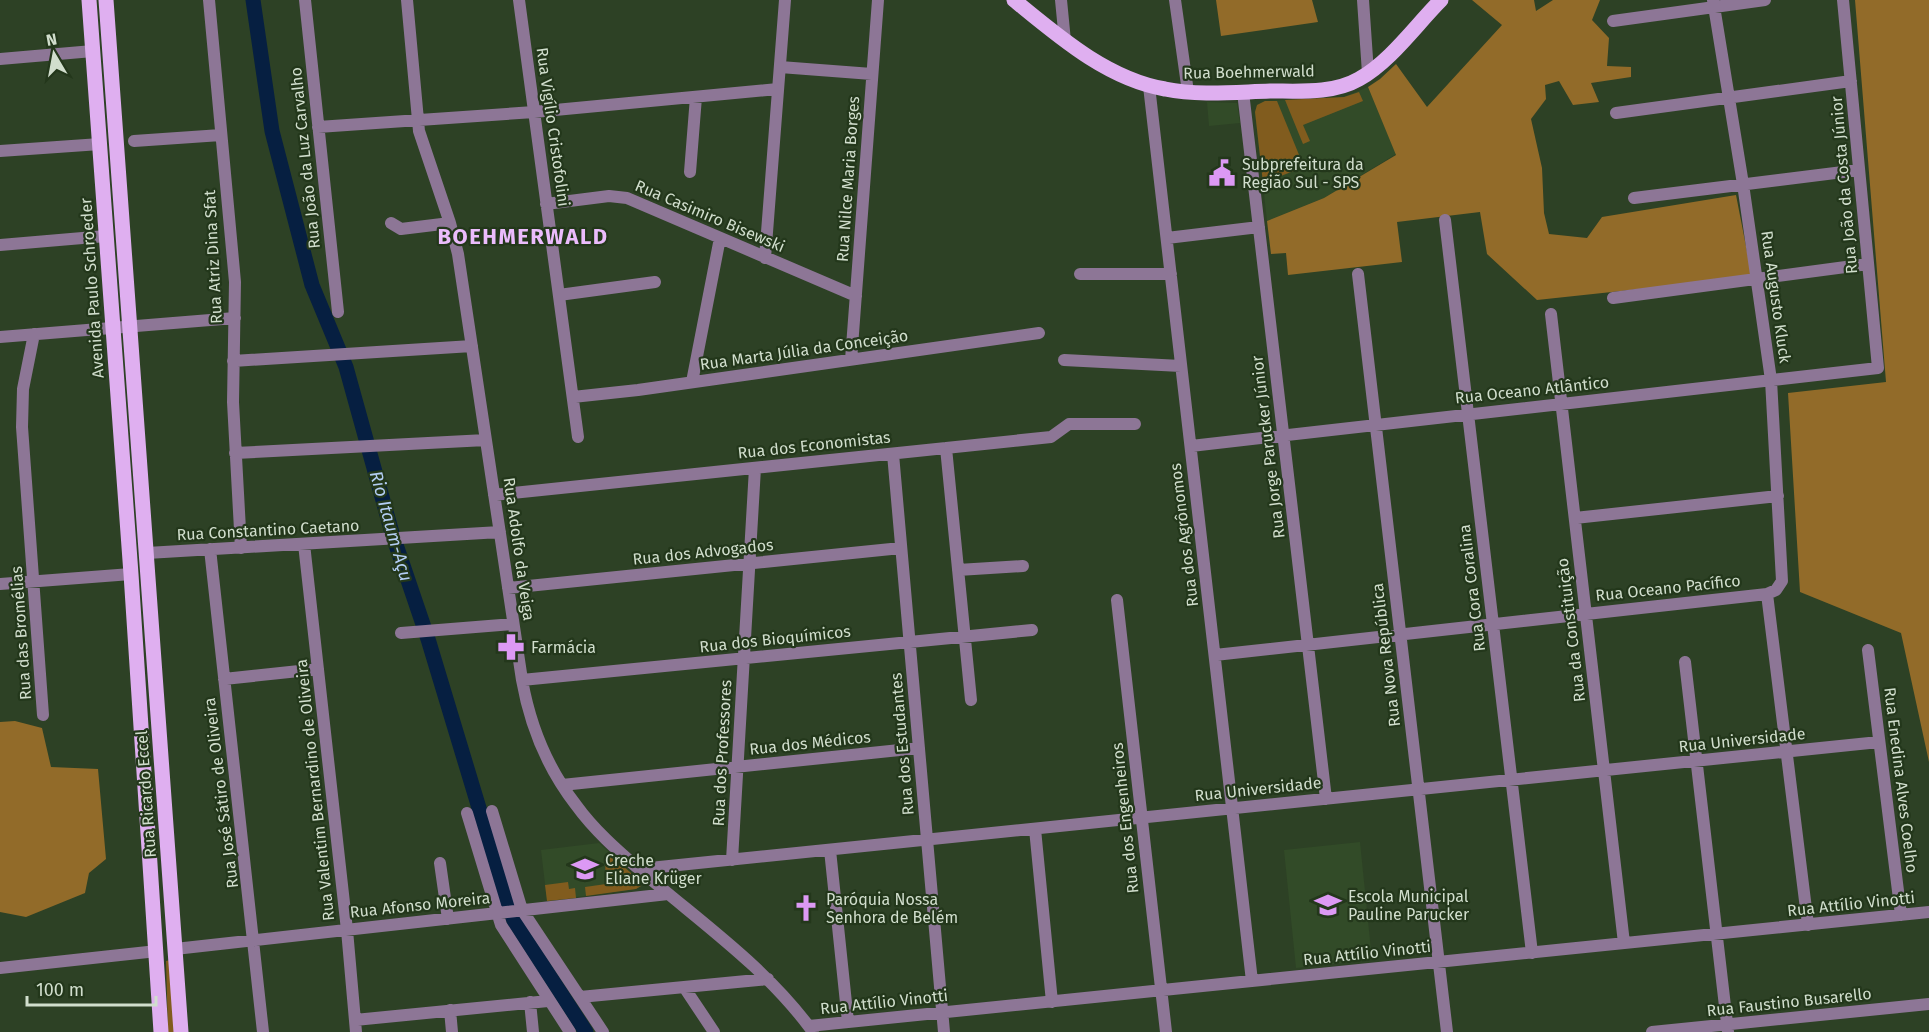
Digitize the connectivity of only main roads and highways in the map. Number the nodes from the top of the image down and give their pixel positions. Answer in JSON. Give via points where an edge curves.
{"nodes":[{"id":1,"x":89,"y":0,"type":"edge"},
{"id":2,"x":106,"y":0,"type":"edge"},
{"id":3,"x":1014,"y":0,"type":"edge"},
{"id":4,"x":1441,"y":0,"type":"edge"},
{"id":5,"x":131,"y":574,"type":"joint"},
{"id":6,"x":175,"y":949,"type":"junction"},
{"id":7,"x":157,"y":956,"type":"junction"},
{"id":8,"x":161,"y":1032,"type":"edge"},
{"id":9,"x":181,"y":1032,"type":"edge"}],
"edges":[{"from":1,"to":5,"type":"main road","name":"Avenida Paulo Schroeder"},
{"from":2,"to":6,"type":"main road","name":"Rua Ricardo Eccel"},
{"from":3,"to":4,"type":"main road","name":"Rua Boehmerwald","via":[[1102,65],[1149,86],[1188,92],[1346,85],[1383,60]]},
{"from":5,"to":7,"type":"main road","name":"Rua Ricardo Eccel"},
{"from":6,"to":7,"type":"main road"},
{"from":6,"to":9,"type":"main road","name":"Rua Ricardo Eccel"},
{"from":7,"to":8,"type":"main road","name":"Rua Ricardo Eccel"}]}
